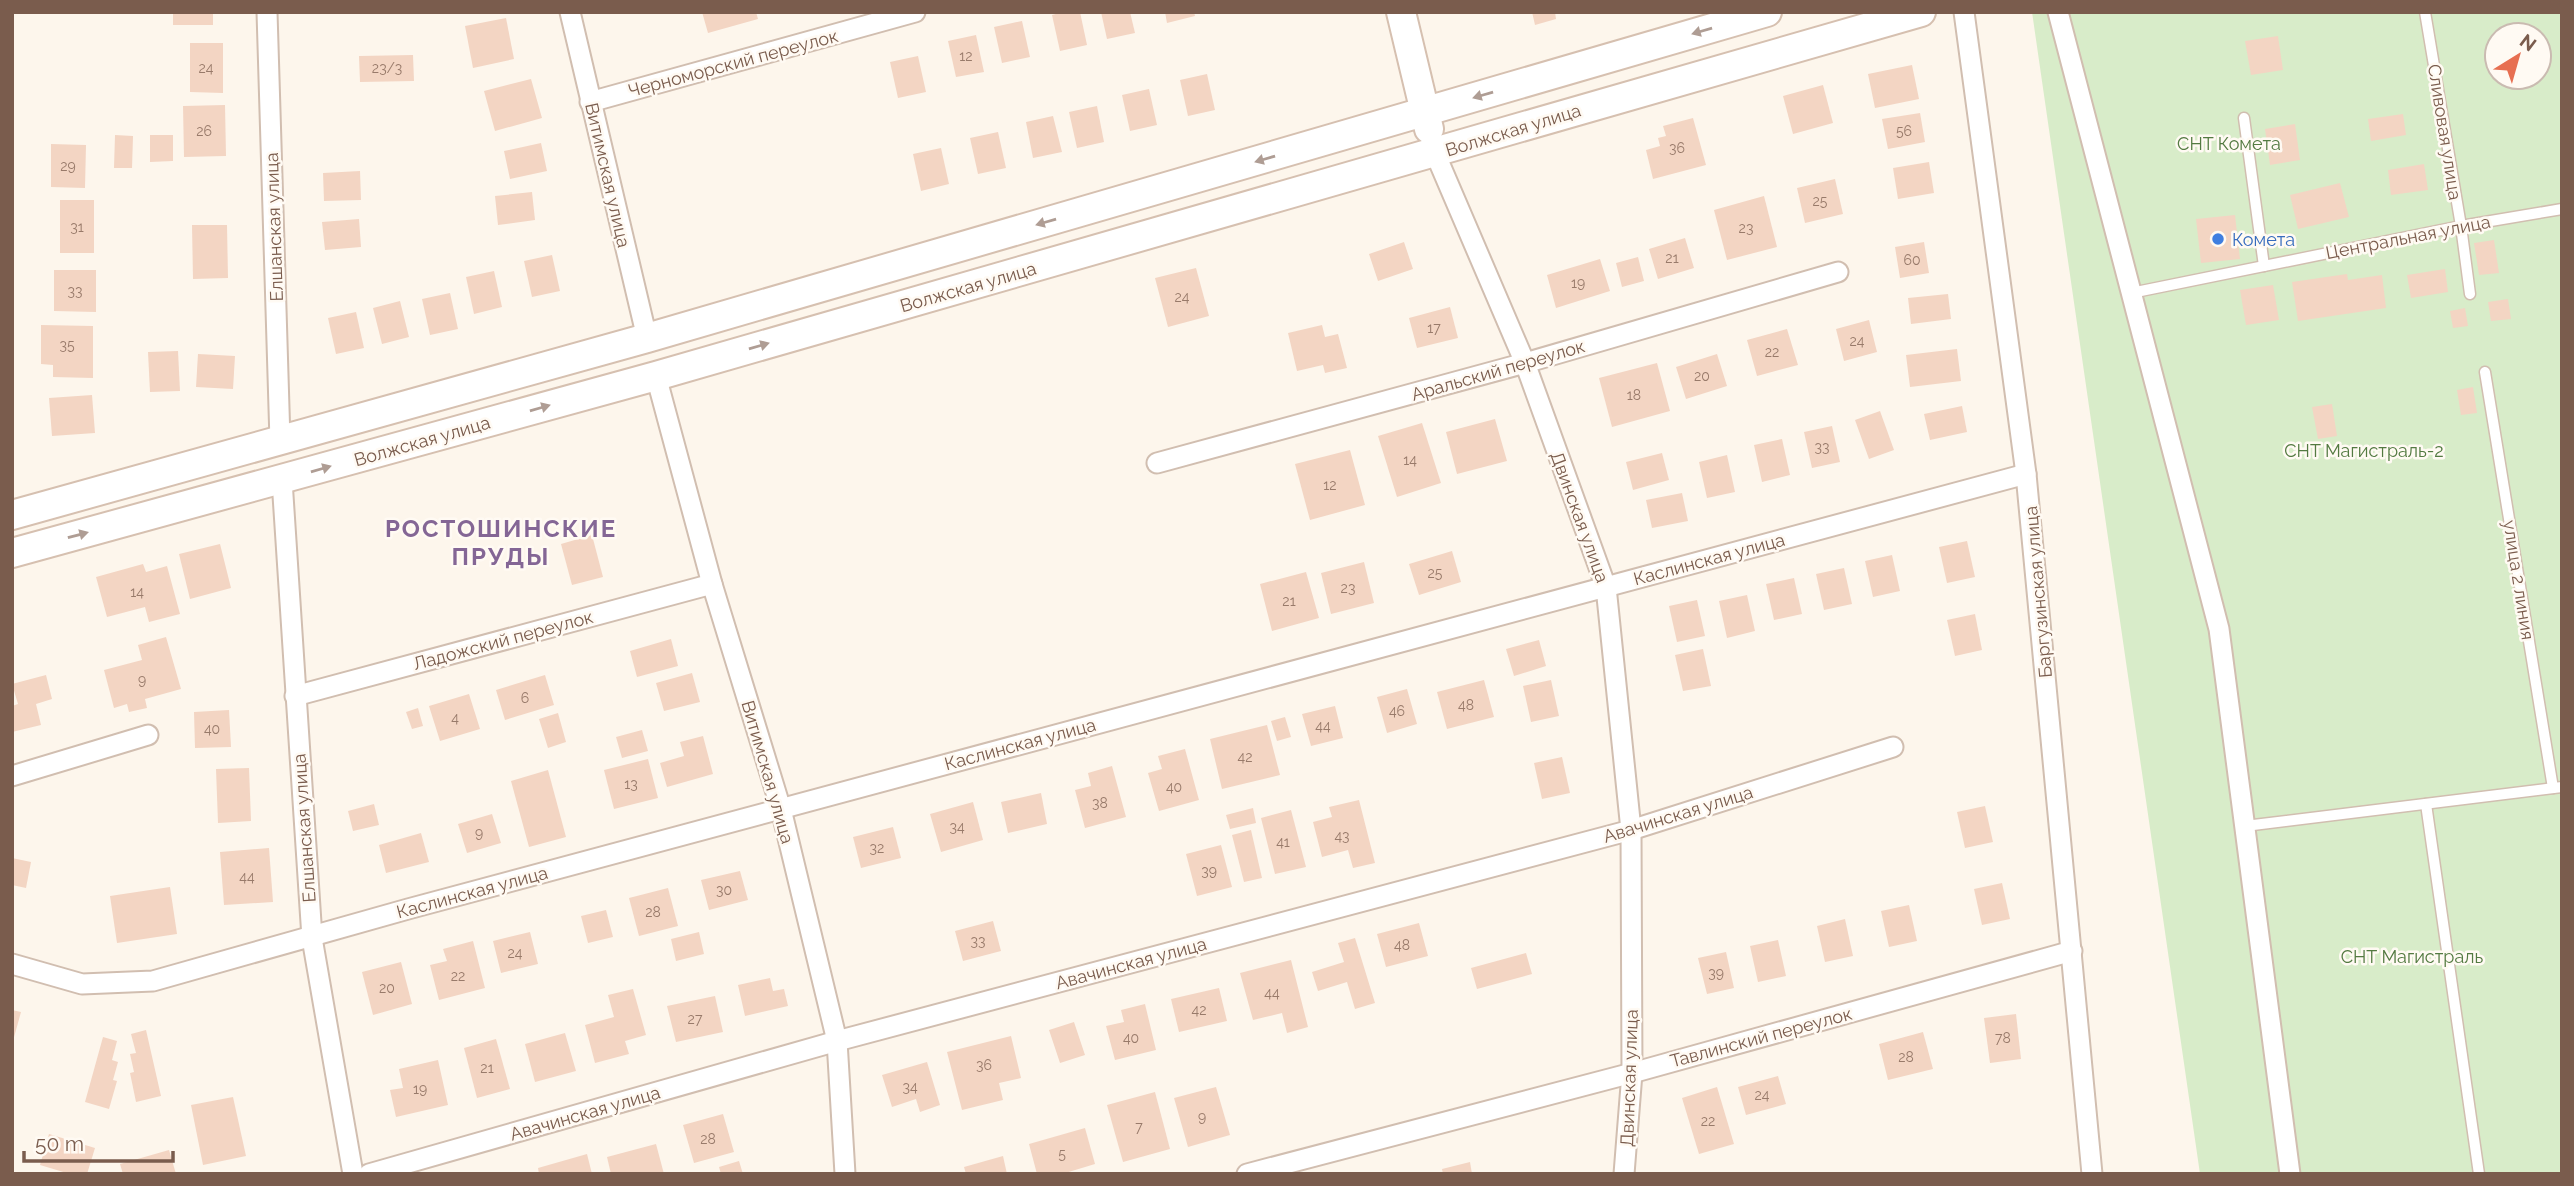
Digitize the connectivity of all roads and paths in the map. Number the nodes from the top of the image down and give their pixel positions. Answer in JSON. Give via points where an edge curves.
{"nodes":[{"id":1,"x":267,"y":12,"type":"edge"},
{"id":2,"x":570,"y":12,"type":"edge"},
{"id":3,"x":915,"y":12,"type":"edge"},
{"id":4,"x":1401,"y":12,"type":"edge"},
{"id":5,"x":1767,"y":12,"type":"edge"},
{"id":6,"x":1921,"y":12,"type":"edge"},
{"id":7,"x":1964,"y":12,"type":"edge"},
{"id":8,"x":2058,"y":12,"type":"edge"},
{"id":9,"x":2425,"y":12,"type":"edge"},
{"id":10,"x":590,"y":102,"type":"junction"},
{"id":11,"x":1426,"y":112,"type":"junction"},
{"id":12,"x":2244,"y":118,"type":"dead end"},
{"id":13,"x":1435,"y":153,"type":"junction"},
{"id":14,"x":2562,"y":208,"type":"edge"},
{"id":15,"x":2461,"y":226,"type":"junction"},
{"id":16,"x":2264,"y":266,"type":"junction"},
{"id":17,"x":1838,"y":272,"type":"dead end"},
{"id":18,"x":2130,"y":293,"type":"junction"},
{"id":19,"x":2470,"y":294,"type":"dead end"},
{"id":20,"x":647,"y":338,"type":"junction"},
{"id":21,"x":1525,"y":363,"type":"junction"},
{"id":22,"x":2485,"y":372,"type":"dead end"},
{"id":23,"x":656,"y":376,"type":"junction"},
{"id":24,"x":281,"y":441,"type":"junction"},
{"id":25,"x":1157,"y":463,"type":"dead end"},
{"id":26,"x":2026,"y":474,"type":"junction"},
{"id":27,"x":282,"y":480,"type":"junction"},
{"id":28,"x":12,"y":515,"type":"edge"},
{"id":29,"x":12,"y":553,"type":"edge"},
{"id":30,"x":712,"y":584,"type":"junction"},
{"id":31,"x":1606,"y":587,"type":"junction"},
{"id":32,"x":295,"y":696,"type":"junction"},
{"id":33,"x":148,"y":735,"type":"dead end"},
{"id":34,"x":1892,"y":747,"type":"dead end"},
{"id":35,"x":12,"y":776,"type":"edge"},
{"id":36,"x":2558,"y":788,"type":"edge"},
{"id":37,"x":2426,"y":804,"type":"junction"},
{"id":38,"x":781,"y":809,"type":"junction"},
{"id":39,"x":2245,"y":826,"type":"junction"},
{"id":40,"x":1631,"y":830,"type":"junction"},
{"id":41,"x":312,"y":938,"type":"junction"},
{"id":42,"x":2072,"y":951,"type":"junction"},
{"id":43,"x":12,"y":964,"type":"edge"},
{"id":44,"x":837,"y":1041,"type":"junction"},
{"id":45,"x":1632,"y":1073,"type":"junction"},
{"id":46,"x":353,"y":1174,"type":"edge"},
{"id":47,"x":369,"y":1174,"type":"edge"},
{"id":48,"x":845,"y":1174,"type":"edge"},
{"id":49,"x":1247,"y":1174,"type":"edge"},
{"id":50,"x":1624,"y":1174,"type":"edge"},
{"id":51,"x":2092,"y":1174,"type":"edge"},
{"id":52,"x":2290,"y":1174,"type":"edge"},
{"id":53,"x":2479,"y":1174,"type":"edge"}],
"edges":[{"from":1,"to":24,"type":"street","name":"Елшанская улица"},
{"from":2,"to":10,"type":"street","name":"Витимская улица"},
{"from":3,"to":10,"type":"street","name":"Черноморский переулок"},
{"from":4,"to":11,"type":"street","name":"Двинская улица"},
{"from":5,"to":11,"type":"street","one_way":true},
{"from":6,"to":13,"type":"street","name":"Волжская улица"},
{"from":7,"to":26,"type":"street","name":"Баргузинская улица"},
{"from":8,"to":18,"type":"street"},
{"from":9,"to":15,"type":"lane","name":"Сливовая улица"},
{"from":10,"to":20,"type":"street","name":"Витимская улица"},
{"from":11,"to":13,"type":"street","name":"Двинская улица"},
{"from":11,"to":20,"type":"street","one_way":true},
{"from":12,"to":16,"type":"lane"},
{"from":13,"to":21,"type":"street","name":"Двинская улица"},
{"from":23,"to":13,"type":"street","name":"Волжская улица","one_way":true},
{"from":14,"to":15,"type":"lane","name":"Центральная улица"},
{"from":15,"to":16,"type":"lane","name":"Центральная улица"},
{"from":15,"to":19,"type":"lane","name":"Сливовая улица"},
{"from":16,"to":18,"type":"lane","name":"Центральная улица"},
{"from":17,"to":21,"type":"street","name":"Аральский переулок"},
{"from":18,"to":39,"type":"street","via":[[2219,629]]},
{"from":20,"to":24,"type":"street"},
{"from":21,"to":25,"type":"street","name":"Аральский переулок"},
{"from":21,"to":31,"type":"street","name":"Двинская улица"},
{"from":22,"to":36,"type":"lane","name":"улица 2 линия"},
{"from":27,"to":23,"type":"street","name":"Волжская улица","one_way":true},
{"from":23,"to":30,"type":"street","name":"Витимская улица"},
{"from":24,"to":28,"type":"street"},
{"from":26,"to":31,"type":"street","name":"Каслинская улица"},
{"from":26,"to":42,"type":"street","name":"Баргузинская улица"},
{"from":29,"to":27,"type":"street","name":"Волжская улица","one_way":true},
{"from":27,"to":32,"type":"street","name":"Елшанская улица"},
{"from":30,"to":32,"type":"street","name":"Ладожский переулок"},
{"from":30,"to":38,"type":"street","name":"Витимская улица"},
{"from":31,"to":38,"type":"street","name":"Каслинская улица"},
{"from":31,"to":40,"type":"street","name":"Двинская улица"},
{"from":32,"to":41,"type":"street","name":"Елшанская улица"},
{"from":33,"to":35,"type":"street"},
{"from":34,"to":40,"type":"street","name":"Авачинская улица"},
{"from":36,"to":37,"type":"lane"},
{"from":37,"to":39,"type":"lane"},
{"from":37,"to":53,"type":"lane"},
{"from":38,"to":41,"type":"street","name":"Каслинская улица"},
{"from":38,"to":44,"type":"street","name":"Витимская улица"},
{"from":39,"to":52,"type":"street"},
{"from":40,"to":44,"type":"street","name":"Авачинская улица"},
{"from":40,"to":45,"type":"street","name":"Двинская улица"},
{"from":41,"to":43,"type":"street","name":"Каслинская улица","via":[[153,981],[82,984]]},
{"from":41,"to":46,"type":"street","name":"Елшанская улица"},
{"from":42,"to":45,"type":"street","name":"Тавлинский переулок"},
{"from":42,"to":51,"type":"street","name":"Баргузинская улица"},
{"from":44,"to":47,"type":"street","name":"Авачинская улица"},
{"from":44,"to":48,"type":"street","name":"Витимская улица"},
{"from":45,"to":49,"type":"street","name":"Тавлинский переулок"},
{"from":45,"to":50,"type":"street","name":"Двинская улица"}]}
